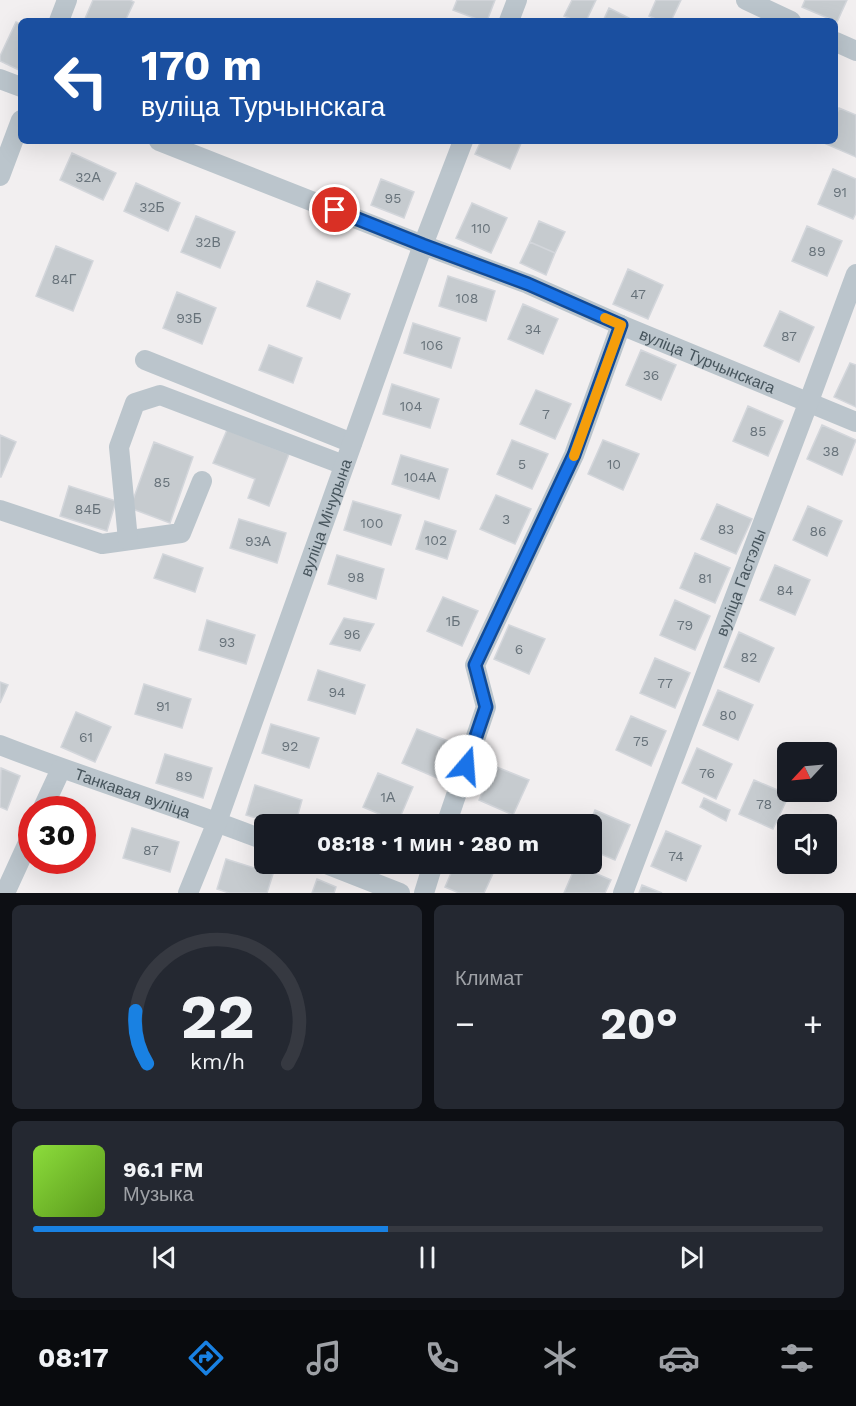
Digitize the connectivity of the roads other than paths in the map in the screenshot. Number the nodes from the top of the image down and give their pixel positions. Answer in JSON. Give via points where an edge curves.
{"nodes":[{"id":1,"x":67,"y":0,"type":"edge"},
{"id":2,"x":517,"y":0,"type":"edge"},
{"id":3,"x":746,"y":0,"type":"edge"},
{"id":4,"x":60,"y":18,"type":"edge"},
{"id":5,"x":510,"y":18,"type":"edge"},
{"id":6,"x":785,"y":18,"type":"edge"},
{"id":7,"x":838,"y":43,"type":"edge"},
{"id":8,"x":856,"y":51,"type":"edge"},
{"id":9,"x":0,"y":79,"type":"edge"},
{"id":10,"x":18,"y":86,"type":"edge"},
{"id":11,"x":18,"y":128,"type":"edge"},
{"id":12,"x":167,"y":144,"type":"edge"},
{"id":13,"x":462,"y":144,"type":"edge"},
{"id":14,"x":0,"y":176,"type":"edge"},
{"id":15,"x":423,"y":245,"type":"junction"},
{"id":16,"x":856,"y":274,"type":"edge"},
{"id":17,"x":621,"y":325,"type":"junction"},
{"id":18,"x":145,"y":360,"type":"dead end"},
{"id":19,"x":809,"y":401,"type":"junction"},
{"id":20,"x":856,"y":422,"type":"edge"},
{"id":21,"x":352,"y":443,"type":"junction"},
{"id":22,"x":344,"y":465,"type":"junction"},
{"id":23,"x":202,"y":481,"type":"dead end"},
{"id":24,"x":0,"y":510,"type":"edge"},
{"id":25,"x":128,"y":540,"type":"junction"},
{"id":26,"x":0,"y":745,"type":"edge"},
{"id":27,"x":61,"y":769,"type":"junction"},
{"id":28,"x":48,"y":796,"type":"edge"},
{"id":29,"x":451,"y":814,"type":"edge"},
{"id":30,"x":217,"y":822,"type":"junction"},
{"id":31,"x":254,"y":836,"type":"edge"},
{"id":32,"x":18,"y":865,"type":"edge"},
{"id":33,"x":352,"y":874,"type":"edge"},
{"id":34,"x":431,"y":874,"type":"edge"},
{"id":35,"x":5,"y":893,"type":"edge"},
{"id":36,"x":188,"y":893,"type":"edge"},
{"id":37,"x":400,"y":893,"type":"edge"},
{"id":38,"x":424,"y":893,"type":"edge"},
{"id":39,"x":623,"y":893,"type":"edge"}],
"edges":[{"from":1,"to":4,"type":"street"},
{"from":2,"to":5,"type":"street"},
{"from":3,"to":6,"type":"street"},
{"from":7,"to":8,"type":"street"},
{"from":9,"to":10,"type":"street"},
{"from":11,"to":14,"type":"street"},
{"from":12,"to":15,"type":"street","name":"вуліца Турчынскага"},
{"from":13,"to":15,"type":"street","name":"вуліца Мічурына"},
{"from":15,"to":17,"type":"street","name":"вуліца Турчынскага","via":[[528,284]]},
{"from":15,"to":21,"type":"street","name":"вуліца Мічурына"},
{"from":16,"to":19,"type":"street","name":"вуліца Гастэлы"},
{"from":17,"to":19,"type":"street","name":"вуліца Турчынскага"},
{"from":17,"to":29,"type":"street","via":[[574,455],[475,665],[486,707]]},
{"from":18,"to":21,"type":"street"},
{"from":19,"to":20,"type":"street","name":"вуліца Турчынскага"},
{"from":19,"to":39,"type":"street","name":"вуліца Гастэлы"},
{"from":21,"to":22,"type":"street","name":"вуліца Мічурына"},
{"from":22,"to":25,"type":"street","via":[[160,395],[135,403],[119,447]]},
{"from":22,"to":30,"type":"street","name":"вуліца Мічурына"},
{"from":23,"to":25,"type":"street","via":[[181,533]]},
{"from":24,"to":25,"type":"street","via":[[102,544]]},
{"from":26,"to":27,"type":"street","name":"Танкавая вуліца"},
{"from":27,"to":28,"type":"street"},
{"from":27,"to":30,"type":"street","name":"Танкавая вуліца"},
{"from":30,"to":31,"type":"street","name":"Танкавая вуліца"},
{"from":30,"to":36,"type":"street","name":"вуліца Мічурына"},
{"from":32,"to":35,"type":"street"},
{"from":33,"to":37,"type":"street"},
{"from":34,"to":38,"type":"street"}]}
